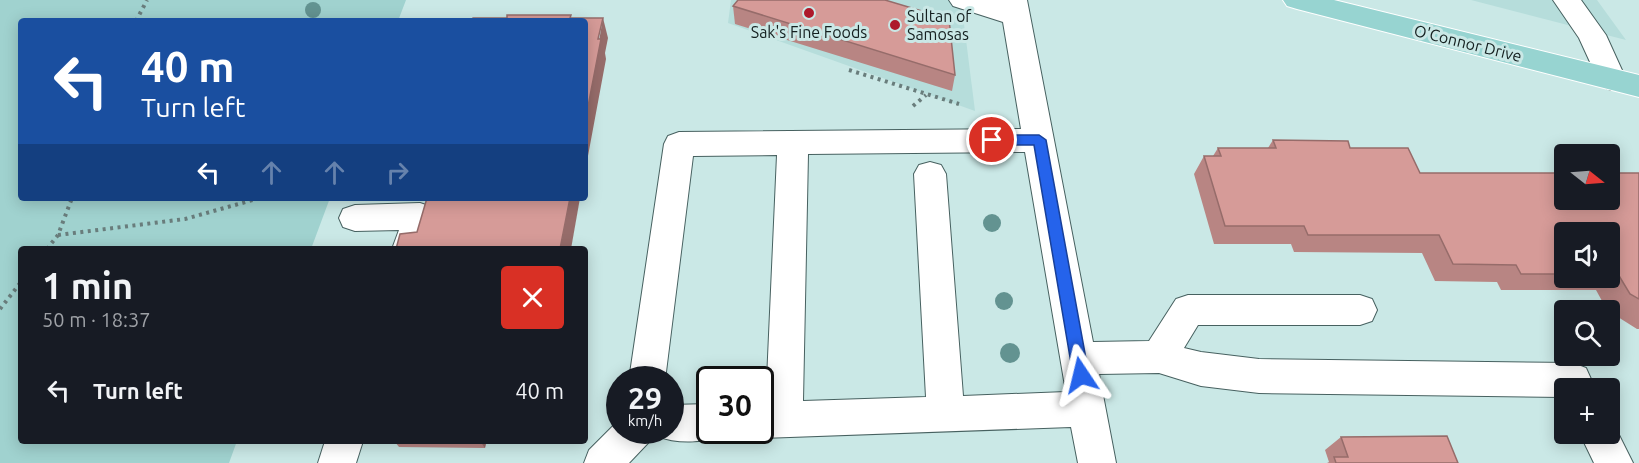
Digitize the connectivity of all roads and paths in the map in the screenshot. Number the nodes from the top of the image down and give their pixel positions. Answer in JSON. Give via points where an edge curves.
{"nodes":[{"id":1,"x":147,"y":0,"type":"edge"},
{"id":2,"x":963,"y":0,"type":"edge"},
{"id":3,"x":1297,"y":0,"type":"edge"},
{"id":4,"x":1567,"y":0,"type":"edge"},
{"id":5,"x":1015,"y":8,"type":"edge"},
{"id":6,"x":138,"y":18,"type":"edge"},
{"id":7,"x":849,"y":70,"type":"dead end"},
{"id":8,"x":1611,"y":79,"type":"junction"},
{"id":9,"x":1639,"y":86,"type":"edge"},
{"id":10,"x":968,"y":107,"type":"dead end"},
{"id":11,"x":1039,"y":140,"type":"junction"},
{"id":12,"x":793,"y":142,"type":"junction"},
{"id":13,"x":930,"y":174,"type":"dead end"},
{"id":14,"x":71,"y":201,"type":"edge"},
{"id":15,"x":249,"y":201,"type":"edge"},
{"id":16,"x":355,"y":218,"type":"dead end"},
{"id":17,"x":58,"y":235,"type":"junction"},
{"id":18,"x":49,"y":246,"type":"edge"},
{"id":19,"x":410,"y":246,"type":"edge"},
{"id":20,"x":18,"y":286,"type":"edge"},
{"id":21,"x":0,"y":309,"type":"edge"},
{"id":22,"x":1360,"y":310,"type":"dead end"},
{"id":23,"x":1159,"y":357,"type":"junction"},
{"id":24,"x":1078,"y":358,"type":"junction"},
{"id":25,"x":649,"y":366,"type":"edge"},
{"id":26,"x":1554,"y":380,"type":"edge"},
{"id":27,"x":774,"y":394,"type":"edge"},
{"id":28,"x":1087,"y":409,"type":"junction"},
{"id":29,"x":946,"y":414,"type":"junction"},
{"id":30,"x":774,"y":420,"type":"edge"},
{"id":31,"x":343,"y":444,"type":"edge"},
{"id":32,"x":621,"y":444,"type":"edge"},
{"id":33,"x":1604,"y":444,"type":"edge"},
{"id":34,"x":337,"y":463,"type":"edge"},
{"id":35,"x":603,"y":463,"type":"edge"},
{"id":36,"x":1097,"y":463,"type":"edge"},
{"id":37,"x":1614,"y":463,"type":"edge"}],
"edges":[{"from":1,"to":6,"type":"path"},
{"from":2,"to":5,"type":"street"},
{"from":3,"to":8,"type":"main road","name":"O'Connor Drive"},
{"from":4,"to":8,"type":"street","via":[[1592,35]]},
{"from":5,"to":11,"type":"street"},
{"from":7,"to":10,"type":"path"},
{"from":8,"to":9,"type":"main road","name":"O'Connor Drive"},
{"from":11,"to":12,"type":"street"},
{"from":11,"to":24,"type":"street"},
{"from":12,"to":25,"type":"street","via":[[678,144]]},
{"from":12,"to":27,"type":"street"},
{"from":13,"to":29,"type":"street"},
{"from":14,"to":17,"type":"path"},
{"from":15,"to":17,"type":"path","via":[[185,219]]},
{"from":16,"to":19,"type":"street","via":[[420,216]]},
{"from":17,"to":18,"type":"path"},
{"from":20,"to":21,"type":"path"},
{"from":22,"to":23,"type":"street","via":[[1188,310]]},
{"from":23,"to":24,"type":"street"},
{"from":23,"to":26,"type":"street","via":[[1201,369],[1259,376]]},
{"from":24,"to":28,"type":"street"},
{"from":28,"to":29,"type":"street"},
{"from":28,"to":36,"type":"street"},
{"from":29,"to":30,"type":"street"},
{"from":31,"to":34,"type":"street"},
{"from":32,"to":35,"type":"street"},
{"from":33,"to":37,"type":"street"}]}
